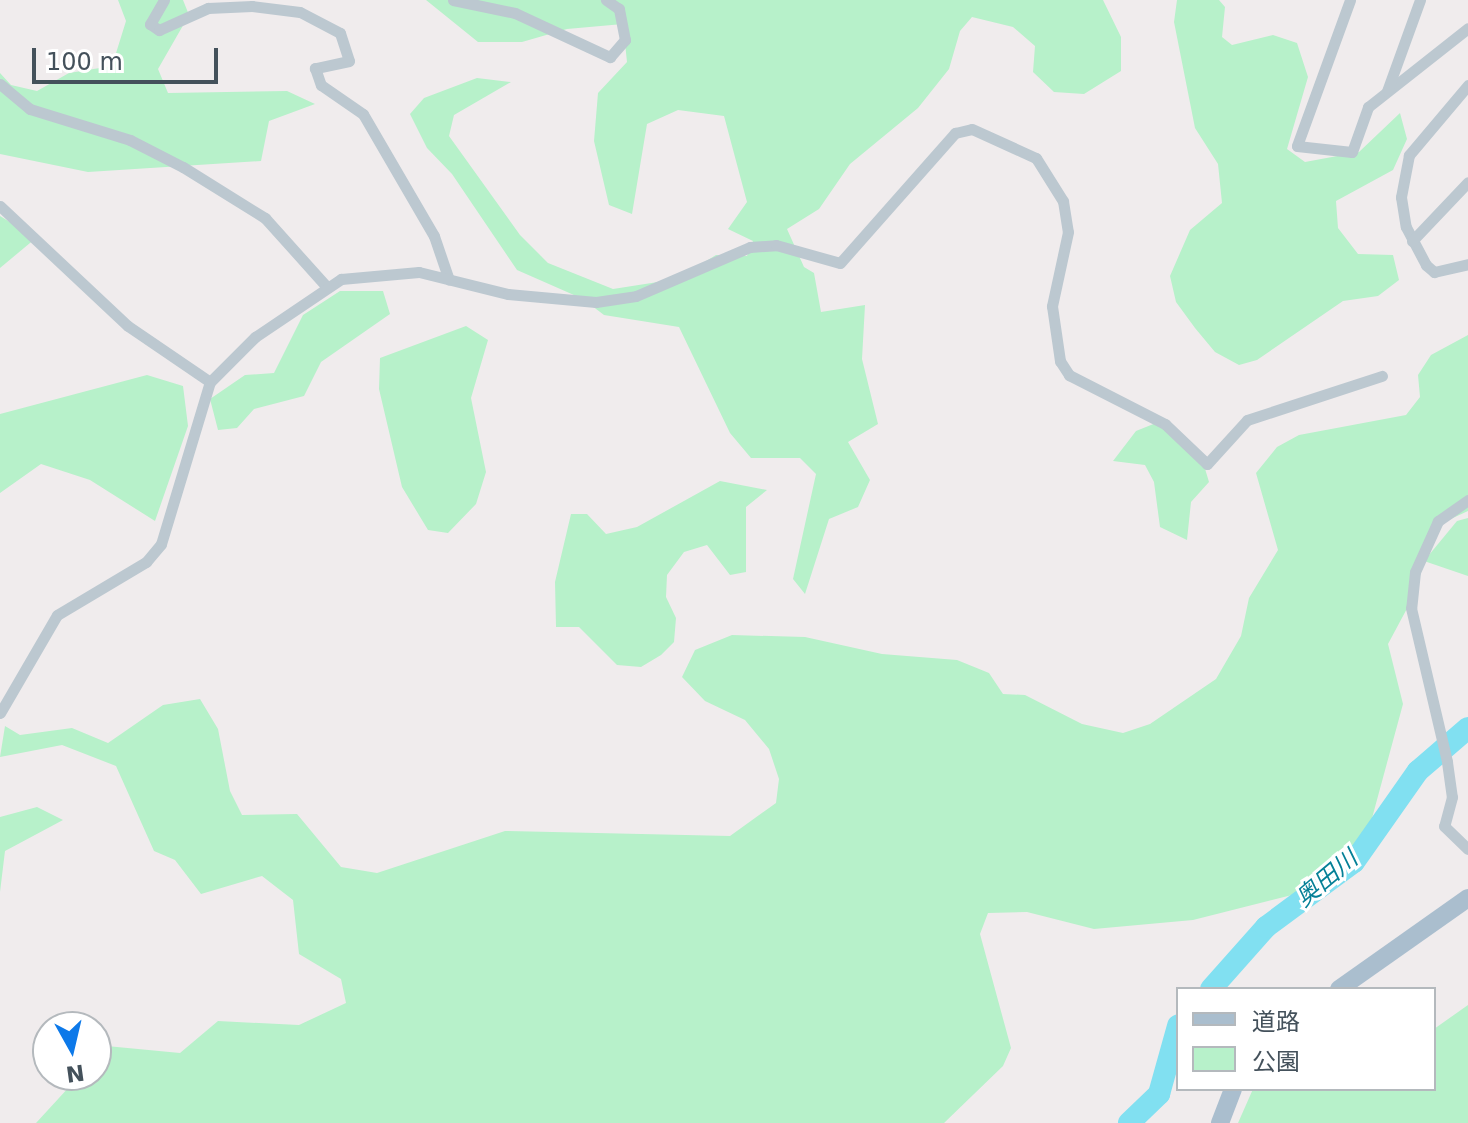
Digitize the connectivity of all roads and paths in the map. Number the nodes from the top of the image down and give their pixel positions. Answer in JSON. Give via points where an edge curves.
{"nodes":[{"id":1,"x":164,"y":0,"type":"edge"},
{"id":2,"x":453,"y":0,"type":"edge"},
{"id":3,"x":606,"y":0,"type":"edge"},
{"id":4,"x":1350,"y":0,"type":"edge"},
{"id":5,"x":1420,"y":0,"type":"edge"},
{"id":6,"x":1468,"y":28,"type":"edge"},
{"id":7,"x":0,"y":84,"type":"edge"},
{"id":8,"x":1468,"y":85,"type":"edge"},
{"id":9,"x":1387,"y":92,"type":"junction"},
{"id":10,"x":1468,"y":182,"type":"edge"},
{"id":11,"x":0,"y":206,"type":"edge"},
{"id":12,"x":1412,"y":241,"type":"junction"},
{"id":13,"x":1468,"y":264,"type":"edge"},
{"id":14,"x":449,"y":280,"type":"junction"},
{"id":15,"x":326,"y":286,"type":"junction"},
{"id":16,"x":1382,"y":376,"type":"dead end"},
{"id":17,"x":210,"y":382,"type":"junction"},
{"id":18,"x":1468,"y":500,"type":"edge"},
{"id":19,"x":0,"y":713,"type":"edge"},
{"id":20,"x":1468,"y":849,"type":"edge"},
{"id":21,"x":1468,"y":898,"type":"edge"},
{"id":22,"x":1342,"y":987,"type":"edge"},
{"id":23,"x":1232,"y":1091,"type":"edge"},
{"id":24,"x":1220,"y":1123,"type":"edge"}],
"edges":[{"from":1,"to":14,"type":"street","via":[[150,24],[159,30],[208,8],[252,6],[300,12],[340,33],[349,61],[315,68],[321,85],[363,114],[434,236]]},
{"from":2,"to":3,"type":"street","via":[[515,13],[610,57],[625,40],[619,9]]},
{"from":4,"to":9,"type":"street","via":[[1297,146],[1352,152],[1368,107]]},
{"from":5,"to":9,"type":"street"},
{"from":6,"to":9,"type":"street"},
{"from":7,"to":15,"type":"street","via":[[30,109],[130,140],[183,167],[265,218]]},
{"from":8,"to":12,"type":"street","via":[[1409,155],[1401,197]]},
{"from":10,"to":12,"type":"street"},
{"from":11,"to":17,"type":"street","via":[[128,326]]},
{"from":12,"to":13,"type":"street","via":[[1434,272]]},
{"from":14,"to":15,"type":"street","via":[[385,271]]},
{"from":14,"to":16,"type":"street","via":[[538,299],[596,302],[636,296],[750,247],[776,245],[840,263],[955,133],[972,129],[1036,158],[1063,201],[1068,232],[1052,306],[1057,349],[1069,375],[1165,424],[1207,464],[1247,420]]},
{"from":15,"to":17,"type":"street","via":[[255,337]]},
{"from":17,"to":19,"type":"street","via":[[161,544],[125,577],[57,615]]},
{"from":18,"to":20,"type":"street","via":[[1438,521],[1415,572],[1411,608],[1447,762],[1452,797],[1444,826]]},
{"from":21,"to":22,"type":"main road"},
{"from":23,"to":24,"type":"main road"}]}
